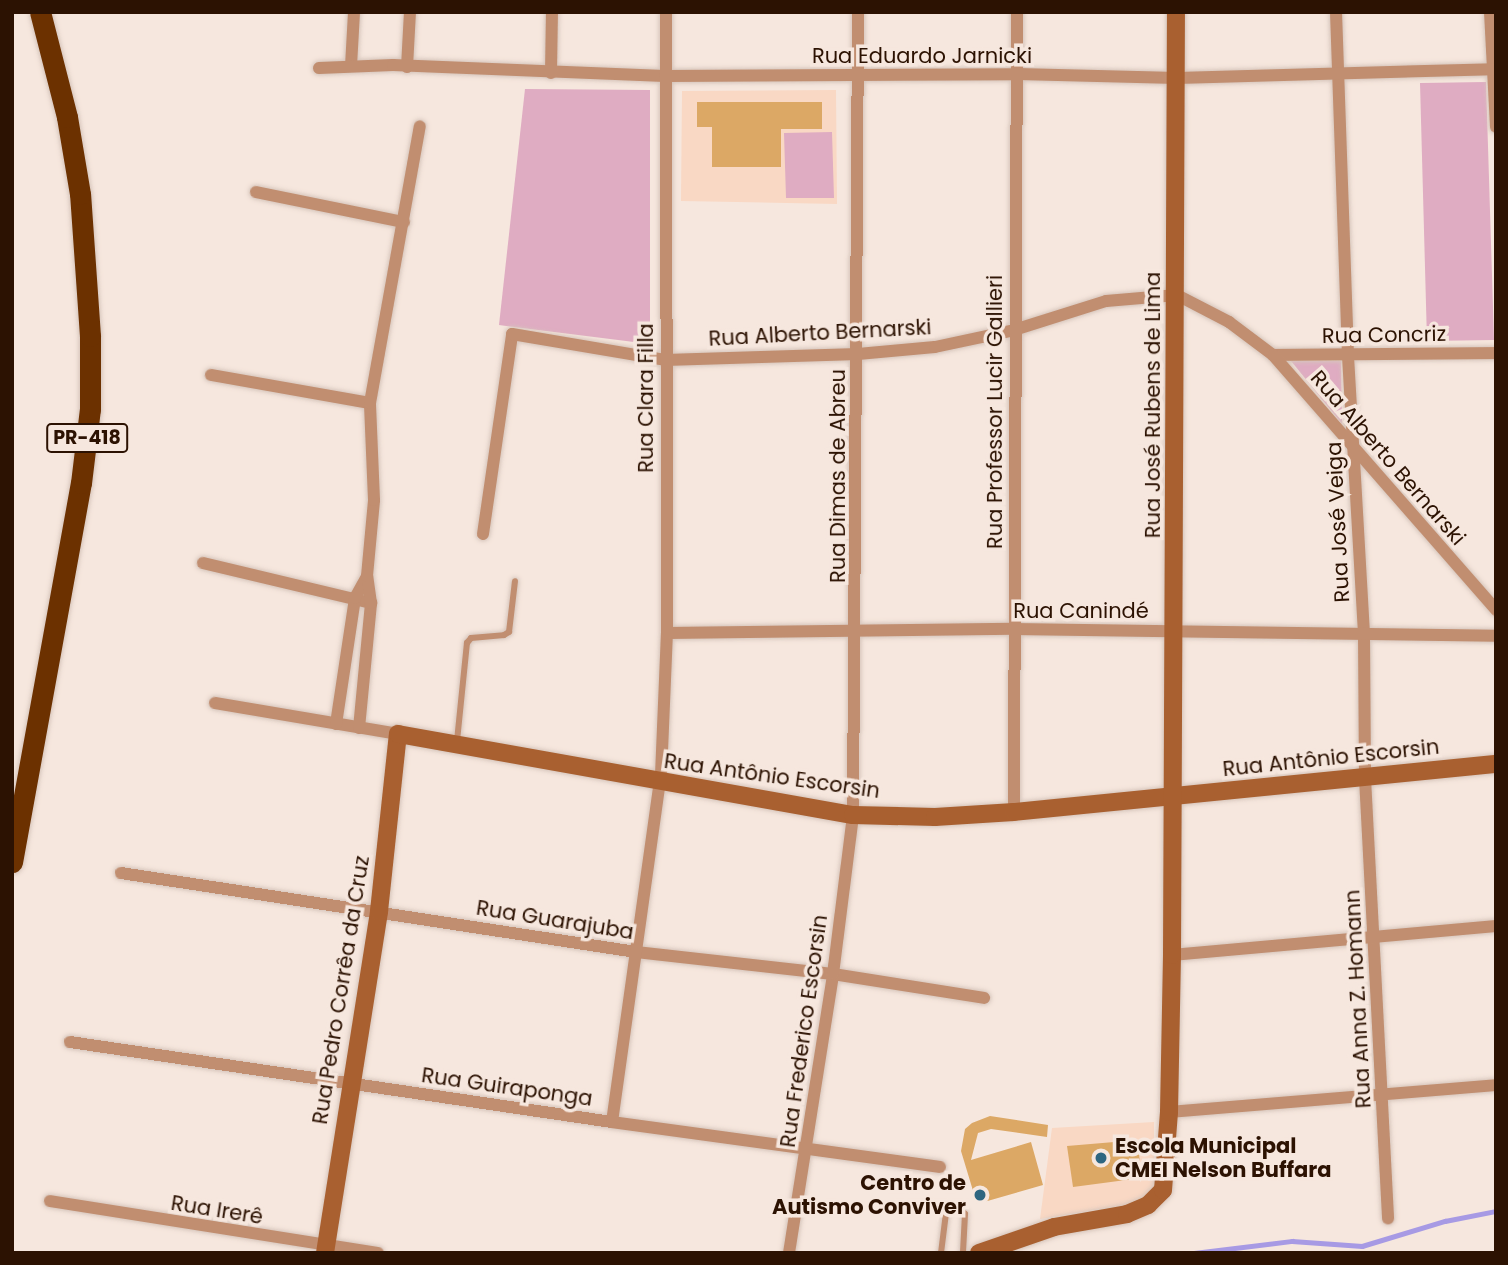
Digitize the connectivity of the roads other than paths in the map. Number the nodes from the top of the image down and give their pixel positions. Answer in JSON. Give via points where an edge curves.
{"nodes":[{"id":1,"x":40,"y":12,"type":"edge"},
{"id":2,"x":354,"y":12,"type":"edge"},
{"id":3,"x":410,"y":12,"type":"edge"},
{"id":4,"x":552,"y":12,"type":"edge"},
{"id":5,"x":666,"y":12,"type":"edge"},
{"id":6,"x":858,"y":12,"type":"edge"},
{"id":7,"x":1017,"y":12,"type":"edge"},
{"id":8,"x":1175,"y":12,"type":"edge"},
{"id":9,"x":1336,"y":12,"type":"edge"},
{"id":10,"x":1490,"y":12,"type":"edge"},
{"id":11,"x":351,"y":66,"type":"junction"},
{"id":12,"x":407,"y":67,"type":"junction"},
{"id":13,"x":319,"y":68,"type":"dead end"},
{"id":14,"x":551,"y":73,"type":"junction"},
{"id":15,"x":1018,"y":74,"type":"junction"},
{"id":16,"x":1336,"y":74,"type":"junction"},
{"id":17,"x":1494,"y":75,"type":"edge"},
{"id":18,"x":664,"y":76,"type":"junction"},
{"id":19,"x":858,"y":76,"type":"junction"},
{"id":20,"x":1177,"y":78,"type":"junction"},
{"id":21,"x":420,"y":126,"type":"dead end"},
{"id":22,"x":1496,"y":127,"type":"edge"},
{"id":23,"x":256,"y":192,"type":"dead end"},
{"id":24,"x":404,"y":222,"type":"junction"},
{"id":25,"x":1177,"y":295,"type":"junction"},
{"id":26,"x":1014,"y":330,"type":"junction"},
{"id":27,"x":1496,"y":353,"type":"edge"},
{"id":28,"x":858,"y":354,"type":"junction"},
{"id":29,"x":1273,"y":355,"type":"junction"},
{"id":30,"x":1348,"y":356,"type":"junction"},
{"id":31,"x":665,"y":360,"type":"junction"},
{"id":32,"x":211,"y":375,"type":"dead end"},
{"id":33,"x":370,"y":403,"type":"junction"},
{"id":34,"x":1352,"y":448,"type":"junction"},
{"id":35,"x":483,"y":534,"type":"dead end"},
{"id":36,"x":203,"y":563,"type":"dead end"},
{"id":37,"x":367,"y":576,"type":"junction"},
{"id":38,"x":515,"y":581,"type":"dead end"},
{"id":39,"x":355,"y":598,"type":"junction"},
{"id":40,"x":371,"y":603,"type":"junction"},
{"id":41,"x":1496,"y":610,"type":"edge"},
{"id":42,"x":1013,"y":629,"type":"junction"},
{"id":43,"x":856,"y":631,"type":"junction"},
{"id":44,"x":1174,"y":631,"type":"junction"},
{"id":45,"x":667,"y":633,"type":"junction"},
{"id":46,"x":1364,"y":635,"type":"junction"},
{"id":47,"x":1496,"y":636,"type":"edge"},
{"id":48,"x":346,"y":665,"type":"junction"},
{"id":49,"x":365,"y":668,"type":"junction"},
{"id":50,"x":215,"y":703,"type":"dead end"},
{"id":51,"x":336,"y":724,"type":"junction"},
{"id":52,"x":359,"y":728,"type":"junction"},
{"id":53,"x":398,"y":734,"type":"junction"},
{"id":54,"x":457,"y":743,"type":"junction"},
{"id":55,"x":1496,"y":764,"type":"edge"},
{"id":56,"x":1365,"y":778,"type":"junction"},
{"id":57,"x":660,"y":782,"type":"junction"},
{"id":58,"x":1171,"y":797,"type":"junction"},
{"id":59,"x":1014,"y":812,"type":"junction"},
{"id":60,"x":853,"y":815,"type":"junction"},
{"id":61,"x":12,"y":862,"type":"edge"},
{"id":62,"x":121,"y":873,"type":"dead end"},
{"id":63,"x":379,"y":912,"type":"junction"},
{"id":64,"x":1496,"y":926,"type":"edge"},
{"id":65,"x":1374,"y":937,"type":"junction"},
{"id":66,"x":636,"y":952,"type":"junction"},
{"id":67,"x":1172,"y":955,"type":"junction"},
{"id":68,"x":832,"y":974,"type":"junction"},
{"id":69,"x":984,"y":998,"type":"dead end"},
{"id":70,"x":70,"y":1042,"type":"dead end"},
{"id":71,"x":349,"y":1083,"type":"junction"},
{"id":72,"x":1496,"y":1085,"type":"edge"},
{"id":73,"x":1382,"y":1097,"type":"junction"},
{"id":74,"x":1169,"y":1112,"type":"junction"},
{"id":75,"x":612,"y":1122,"type":"junction"},
{"id":76,"x":807,"y":1149,"type":"junction"},
{"id":77,"x":940,"y":1167,"type":"dead end"},
{"id":78,"x":50,"y":1201,"type":"dead end"},
{"id":79,"x":1388,"y":1218,"type":"dead end"},
{"id":80,"x":326,"y":1249,"type":"edge"},
{"id":81,"x":378,"y":1253,"type":"edge"},
{"id":82,"x":789,"y":1253,"type":"edge"},
{"id":83,"x":941,"y":1253,"type":"edge"},
{"id":84,"x":963,"y":1253,"type":"edge"},
{"id":85,"x":979,"y":1253,"type":"edge"}],
"edges":[{"from":1,"to":61,"type":"highway","number":"PR-418","via":[[67,117],[80,194],[90,336],[89,409],[81,483]]},
{"from":2,"to":11,"type":"street"},
{"from":3,"to":12,"type":"street"},
{"from":4,"to":14,"type":"street"},
{"from":5,"to":18,"type":"street","name":"Rua Clara Filla"},
{"from":6,"to":19,"type":"street","name":"Rua Dimas de Abreu"},
{"from":7,"to":15,"type":"street","name":"Rua Professor Lucir Gallieri"},
{"from":8,"to":20,"type":"street","name":"Rua José Rubens de Lima"},
{"from":9,"to":16,"type":"street","name":"Rua José Veiga"},
{"from":10,"to":17,"type":"street"},
{"from":11,"to":12,"type":"street","name":"Rua Eduardo Jarnicki"},
{"from":11,"to":13,"type":"street","name":"Rua Eduardo Jarnicki"},
{"from":12,"to":14,"type":"street","name":"Rua Eduardo Jarnicki"},
{"from":14,"to":18,"type":"street","name":"Rua Eduardo Jarnicki"},
{"from":15,"to":19,"type":"street","name":"Rua Eduardo Jarnicki"},
{"from":15,"to":20,"type":"street","name":"Rua Eduardo Jarnicki"},
{"from":15,"to":26,"type":"street","name":"Rua Professor Lucir Gallieri"},
{"from":16,"to":17,"type":"street","name":"Rua Eduardo Jarnicki"},
{"from":16,"to":20,"type":"street","name":"Rua Eduardo Jarnicki"},
{"from":16,"to":30,"type":"street","name":"Rua José Veiga"},
{"from":17,"to":22,"type":"street"},
{"from":18,"to":19,"type":"street","name":"Rua Eduardo Jarnicki"},
{"from":18,"to":31,"type":"street","name":"Rua Clara Filla"},
{"from":19,"to":28,"type":"street","name":"Rua Dimas de Abreu"},
{"from":20,"to":25,"type":"street","name":"Rua José Rubens de Lima"},
{"from":21,"to":24,"type":"street"},
{"from":23,"to":24,"type":"street"},
{"from":24,"to":33,"type":"street"},
{"from":25,"to":26,"type":"street","name":"Rua Alberto Bernarski","via":[[1105,301]]},
{"from":25,"to":29,"type":"street","name":"Rua Alberto Bernarski","via":[[1229,321]]},
{"from":25,"to":44,"type":"street","name":"Rua José Rubens de Lima"},
{"from":26,"to":28,"type":"street","name":"Rua Alberto Bernarski","via":[[935,347]]},
{"from":26,"to":42,"type":"street","name":"Rua Professor Lucir Gallieri"},
{"from":27,"to":30,"type":"street","name":"Rua Concriz"},
{"from":28,"to":31,"type":"street","name":"Rua Alberto Bernarski"},
{"from":28,"to":43,"type":"street","name":"Rua Dimas de Abreu"},
{"from":29,"to":30,"type":"street","name":"Rua Concriz"},
{"from":29,"to":34,"type":"street","name":"Rua Alberto Bernarski"},
{"from":30,"to":34,"type":"street","name":"Rua José Veiga"},
{"from":31,"to":35,"type":"street","name":"Rua Alberto Bernarski","via":[[512,334]]},
{"from":31,"to":45,"type":"street","name":"Rua Clara Filla"},
{"from":32,"to":33,"type":"street"},
{"from":33,"to":37,"type":"street","via":[[374,500]]},
{"from":34,"to":41,"type":"street","name":"Rua Alberto Bernarski"},
{"from":34,"to":46,"type":"street","name":"Rua José Veiga"},
{"from":36,"to":39,"type":"street"},
{"from":37,"to":39,"type":"street"},
{"from":37,"to":40,"type":"street"},
{"from":38,"to":54,"type":"lane","via":[[509,632],[471,638],[467,643]]},
{"from":39,"to":40,"type":"street"},
{"from":39,"to":48,"type":"street"},
{"from":40,"to":49,"type":"street"},
{"from":42,"to":43,"type":"street","name":"Rua Canindé"},
{"from":42,"to":44,"type":"street","name":"Rua Canindé"},
{"from":42,"to":59,"type":"street","name":"Rua Professor Lucir Gallieri"},
{"from":43,"to":45,"type":"street","name":"Rua Canindé"},
{"from":43,"to":60,"type":"street","name":"Rua Dimas de Abreu"},
{"from":44,"to":46,"type":"street","name":"Rua Canindé"},
{"from":44,"to":58,"type":"street","name":"Rua José Rubens de Lima"},
{"from":45,"to":57,"type":"street","name":"Rua Clara Filla"},
{"from":46,"to":47,"type":"street","name":"Rua Canindé"},
{"from":46,"to":56,"type":"street","name":"Rua José Veiga"},
{"from":48,"to":49,"type":"street"},
{"from":48,"to":51,"type":"street"},
{"from":49,"to":52,"type":"street"},
{"from":50,"to":51,"type":"street","name":"Rua Antônio Escorsin"},
{"from":51,"to":52,"type":"street","name":"Rua Antônio Escorsin"},
{"from":52,"to":53,"type":"street","name":"Rua Antônio Escorsin"},
{"from":53,"to":54,"type":"street","name":"Rua Antônio Escorsin"},
{"from":53,"to":63,"type":"street","name":"Rua Pedro Corrêa da Cruz"},
{"from":54,"to":57,"type":"street","name":"Rua Antônio Escorsin"},
{"from":55,"to":56,"type":"street","name":"Rua Antônio Escorsin"},
{"from":56,"to":58,"type":"street","name":"Rua Antônio Escorsin"},
{"from":56,"to":65,"type":"street","name":"Rua Anna Z. Homann"},
{"from":57,"to":60,"type":"street","name":"Rua Antônio Escorsin"},
{"from":57,"to":66,"type":"street","name":"Rua Clara Filla"},
{"from":58,"to":59,"type":"street","name":"Rua Antônio Escorsin"},
{"from":58,"to":67,"type":"street","name":"Rua José Rubens de Lima"},
{"from":59,"to":60,"type":"street","name":"Rua Antônio Escorsin","via":[[935,817]]},
{"from":60,"to":68,"type":"street","name":"Rua Frederico Escorsin"},
{"from":62,"to":63,"type":"street","name":"Rua Guarajuba"},
{"from":63,"to":66,"type":"street","name":"Rua Guarajuba"},
{"from":63,"to":71,"type":"street","name":"Rua Pedro Corrêa da Cruz"},
{"from":64,"to":65,"type":"street"},
{"from":65,"to":67,"type":"street"},
{"from":65,"to":73,"type":"street","name":"Rua Anna Z. Homann"},
{"from":66,"to":68,"type":"street","name":"Rua Guarajuba"},
{"from":66,"to":75,"type":"street","name":"Rua Clara Filla"},
{"from":67,"to":74,"type":"street","name":"Rua José Rubens de Lima"},
{"from":68,"to":69,"type":"street","name":"Rua Guarajuba"},
{"from":68,"to":76,"type":"street","name":"Rua Frederico Escorsin"},
{"from":70,"to":71,"type":"street","name":"Rua Guiraponga"},
{"from":71,"to":75,"type":"street","name":"Rua Guiraponga"},
{"from":71,"to":80,"type":"street","name":"Rua Pedro Corrêa da Cruz"},
{"from":72,"to":73,"type":"street"},
{"from":73,"to":74,"type":"street"},
{"from":73,"to":79,"type":"street","name":"Rua Anna Z. Homann"},
{"from":74,"to":85,"type":"street","name":"Rua José Rubens de Lima","via":[[1163,1190],[1148,1205],[1127,1214],[1054,1227]]},
{"from":75,"to":76,"type":"street","name":"Rua Guiraponga"},
{"from":76,"to":77,"type":"street","name":"Rua Guiraponga"},
{"from":76,"to":82,"type":"street","name":"Rua Frederico Escorsin"},
{"from":78,"to":80,"type":"street","name":"Rua Irerê"},
{"from":80,"to":81,"type":"street","name":"Rua Irerê"},
{"from":83,"to":84,"type":"lane","via":[[946,1213],[952,1208],[965,1214]]}]}
